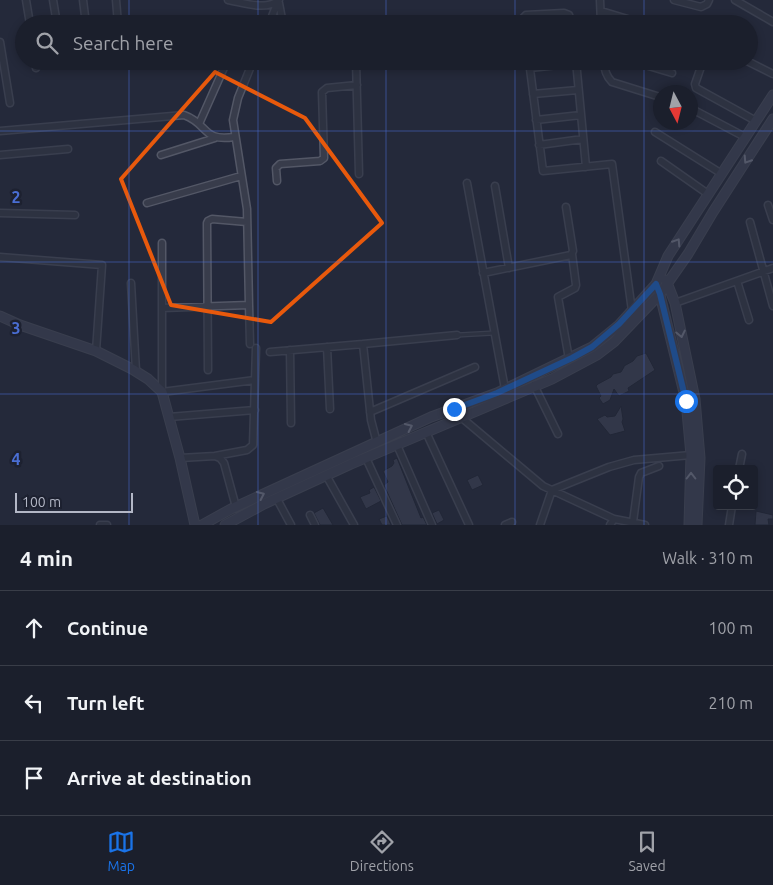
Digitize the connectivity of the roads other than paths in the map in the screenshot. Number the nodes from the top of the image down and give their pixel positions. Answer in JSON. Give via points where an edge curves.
{"nodes":[{"id":1,"x":26,"y":0,"type":"edge"},
{"id":2,"x":53,"y":0,"type":"edge"},
{"id":3,"x":83,"y":0,"type":"edge"},
{"id":4,"x":116,"y":0,"type":"edge"},
{"id":5,"x":228,"y":0,"type":"edge"},
{"id":6,"x":600,"y":0,"type":"edge"},
{"id":7,"x":674,"y":0,"type":"edge"},
{"id":8,"x":709,"y":0,"type":"edge"},
{"id":9,"x":735,"y":0,"type":"edge"},
{"id":10,"x":279,"y":1,"type":"edge"},
{"id":11,"x":601,"y":11,"type":"junction"},
{"id":12,"x":28,"y":15,"type":"edge"},
{"id":13,"x":56,"y":15,"type":"edge"},
{"id":14,"x":85,"y":15,"type":"edge"},
{"id":15,"x":117,"y":15,"type":"edge"},
{"id":16,"x":273,"y":15,"type":"edge"},
{"id":17,"x":281,"y":15,"type":"edge"},
{"id":18,"x":526,"y":15,"type":"edge"},
{"id":19,"x":569,"y":15,"type":"edge"},
{"id":20,"x":601,"y":15,"type":"edge"},
{"id":21,"x":614,"y":15,"type":"edge"},
{"id":22,"x":773,"y":22,"type":"edge"},
{"id":23,"x":0,"y":42,"type":"edge"},
{"id":24,"x":758,"y":67,"type":"edge"},
{"id":25,"x":223,"y":70,"type":"edge"},
{"id":26,"x":249,"y":70,"type":"edge"},
{"id":27,"x":356,"y":70,"type":"edge"},
{"id":28,"x":531,"y":70,"type":"edge"},
{"id":29,"x":577,"y":70,"type":"edge"},
{"id":30,"x":604,"y":70,"type":"edge"},
{"id":31,"x":662,"y":70,"type":"edge"},
{"id":32,"x":700,"y":70,"type":"edge"},
{"id":33,"x":672,"y":73,"type":"dead end"},
{"id":34,"x":773,"y":74,"type":"edge"},
{"id":35,"x":356,"y":85,"type":"junction"},
{"id":36,"x":578,"y":90,"type":"junction"},
{"id":37,"x":533,"y":94,"type":"junction"},
{"id":38,"x":773,"y":95,"type":"edge"},
{"id":39,"x":653,"y":96,"type":"edge"},
{"id":40,"x":10,"y":103,"type":"dead end"},
{"id":41,"x":698,"y":112,"type":"edge"},
{"id":42,"x":581,"y":115,"type":"junction"},
{"id":43,"x":536,"y":120,"type":"junction"},
{"id":44,"x":756,"y":121,"type":"junction"},
{"id":45,"x":199,"y":124,"type":"junction"},
{"id":46,"x":772,"y":124,"type":"edge"},
{"id":47,"x":0,"y":131,"type":"edge"},
{"id":48,"x":655,"y":132,"type":"dead end"},
{"id":49,"x":234,"y":137,"type":"junction"},
{"id":50,"x":745,"y":137,"type":"junction"},
{"id":51,"x":215,"y":138,"type":"junction"},
{"id":52,"x":583,"y":139,"type":"junction"},
{"id":53,"x":539,"y":145,"type":"junction"},
{"id":54,"x":68,"y":149,"type":"dead end"},
{"id":55,"x":161,"y":155,"type":"dead end"},
{"id":56,"x":0,"y":156,"type":"edge"},
{"id":57,"x":661,"y":161,"type":"dead end"},
{"id":58,"x":586,"y":167,"type":"junction"},
{"id":59,"x":359,"y":174,"type":"dead end"},
{"id":60,"x":722,"y":174,"type":"junction"},
{"id":61,"x":241,"y":176,"type":"junction"},
{"id":62,"x":277,"y":181,"type":"dead end"},
{"id":63,"x":467,"y":183,"type":"dead end"},
{"id":64,"x":494,"y":186,"type":"dead end"},
{"id":65,"x":708,"y":194,"type":"junction"},
{"id":66,"x":147,"y":203,"type":"dead end"},
{"id":67,"x":768,"y":205,"type":"dead end"},
{"id":68,"x":566,"y":207,"type":"dead end"},
{"id":69,"x":0,"y":213,"type":"edge"},
{"id":70,"x":75,"y":215,"type":"dead end"},
{"id":71,"x":773,"y":220,"type":"edge"},
{"id":72,"x":247,"y":222,"type":"junction"},
{"id":73,"x":750,"y":222,"type":"dead end"},
{"id":74,"x":162,"y":243,"type":"dead end"},
{"id":75,"x":572,"y":254,"type":"junction"},
{"id":76,"x":0,"y":257,"type":"edge"},
{"id":77,"x":509,"y":268,"type":"junction"},
{"id":78,"x":773,"y":268,"type":"edge"},
{"id":79,"x":663,"y":271,"type":"junction"},
{"id":80,"x":764,"y":271,"type":"junction"},
{"id":81,"x":483,"y":272,"type":"junction"},
{"id":82,"x":737,"y":281,"type":"junction"},
{"id":83,"x":131,"y":284,"type":"dead end"},
{"id":84,"x":656,"y":284,"type":"junction"},
{"id":85,"x":667,"y":284,"type":"junction"},
{"id":86,"x":660,"y":294,"type":"junction"},
{"id":87,"x":675,"y":303,"type":"junction"},
{"id":88,"x":249,"y":305,"type":"junction"},
{"id":89,"x":208,"y":306,"type":"junction"},
{"id":90,"x":773,"y":306,"type":"edge"},
{"id":91,"x":162,"y":308,"type":"junction"},
{"id":92,"x":632,"y":311,"type":"junction"},
{"id":93,"x":0,"y":316,"type":"edge"},
{"id":94,"x":748,"y":320,"type":"dead end"},
{"id":95,"x":495,"y":333,"type":"junction"},
{"id":96,"x":457,"y":335,"type":"joint"},
{"id":97,"x":363,"y":344,"type":"junction"},
{"id":98,"x":327,"y":347,"type":"junction"},
{"id":99,"x":290,"y":350,"type":"junction"},
{"id":100,"x":96,"y":351,"type":"junction"},
{"id":101,"x":270,"y":352,"type":"dead end"},
{"id":102,"x":569,"y":360,"type":"junction"},
{"id":103,"x":475,"y":367,"type":"dead end"},
{"id":104,"x":208,"y":370,"type":"dead end"},
{"id":105,"x":136,"y":371,"type":"junction"},
{"id":106,"x":255,"y":380,"type":"junction"},
{"id":107,"x":534,"y":385,"type":"junction"},
{"id":108,"x":505,"y":389,"type":"junction"},
{"id":109,"x":162,"y":392,"type":"junction"},
{"id":110,"x":330,"y":409,"type":"dead end"},
{"id":111,"x":255,"y":410,"type":"junction"},
{"id":112,"x":370,"y":412,"type":"junction"},
{"id":113,"x":169,"y":417,"type":"junction"},
{"id":114,"x":462,"y":418,"type":"junction"},
{"id":115,"x":291,"y":423,"type":"dead end"},
{"id":116,"x":426,"y":432,"type":"junction"},
{"id":117,"x":558,"y":434,"type":"dead end"},
{"id":118,"x":376,"y":443,"type":"junction"},
{"id":119,"x":397,"y":445,"type":"junction"},
{"id":120,"x":742,"y":454,"type":"dead end"},
{"id":121,"x":690,"y":455,"type":"junction"},
{"id":122,"x":215,"y":456,"type":"junction"},
{"id":123,"x":180,"y":458,"type":"junction"},
{"id":124,"x":366,"y":458,"type":"junction"},
{"id":125,"x":740,"y":465,"type":"edge"},
{"id":126,"x":659,"y":466,"type":"dead end"},
{"id":127,"x":326,"y":475,"type":"junction"},
{"id":128,"x":552,"y":490,"type":"junction"},
{"id":129,"x":277,"y":498,"type":"junction"},
{"id":130,"x":236,"y":507,"type":"junction"},
{"id":131,"x":731,"y":510,"type":"edge"},
{"id":132,"x":310,"y":516,"type":"dead end"},
{"id":133,"x":614,"y":519,"type":"junction"},
{"id":134,"x":633,"y":522,"type":"junction"},
{"id":135,"x":100,"y":525,"type":"edge"},
{"id":136,"x":107,"y":525,"type":"edge"},
{"id":137,"x":195,"y":525,"type":"edge"},
{"id":138,"x":202,"y":525,"type":"edge"},
{"id":139,"x":225,"y":525,"type":"edge"},
{"id":140,"x":291,"y":525,"type":"edge"},
{"id":141,"x":315,"y":525,"type":"edge"},
{"id":142,"x":354,"y":525,"type":"edge"},
{"id":143,"x":397,"y":525,"type":"edge"},
{"id":144,"x":432,"y":525,"type":"edge"},
{"id":145,"x":469,"y":525,"type":"edge"},
{"id":146,"x":540,"y":525,"type":"edge"},
{"id":147,"x":610,"y":525,"type":"edge"},
{"id":148,"x":645,"y":525,"type":"edge"},
{"id":149,"x":689,"y":525,"type":"edge"},
{"id":150,"x":697,"y":525,"type":"edge"},
{"id":151,"x":729,"y":525,"type":"edge"}],
"edges":[{"from":1,"to":12,"type":"street"},
{"from":2,"to":13,"type":"street"},
{"from":3,"to":14,"type":"street"},
{"from":4,"to":15,"type":"street"},
{"from":5,"to":10,"type":"street","via":[[260,6]]},
{"from":6,"to":11,"type":"street"},
{"from":7,"to":8,"type":"street","via":[[701,7]]},
{"from":9,"to":22,"type":"street"},
{"from":10,"to":16,"type":"street"},
{"from":10,"to":17,"type":"street"},
{"from":11,"to":20,"type":"street"},
{"from":11,"to":21,"type":"street"},
{"from":18,"to":19,"type":"street"},
{"from":23,"to":40,"type":"street"},
{"from":24,"to":34,"type":"street"},
{"from":25,"to":45,"type":"street"},
{"from":26,"to":49,"type":"street","via":[[232,120]]},
{"from":27,"to":35,"type":"street"},
{"from":28,"to":37,"type":"street"},
{"from":29,"to":36,"type":"street"},
{"from":30,"to":39,"type":"street","via":[[612,82]]},
{"from":31,"to":33,"type":"street"},
{"from":32,"to":44,"type":"street","via":[[696,88]]},
{"from":35,"to":59,"type":"street"},
{"from":35,"to":62,"type":"street","via":[[327,88],[322,92],[324,158],[280,164],[276,168]]},
{"from":36,"to":37,"type":"street"},
{"from":36,"to":42,"type":"street"},
{"from":37,"to":43,"type":"street"},
{"from":38,"to":44,"type":"main road"},
{"from":41,"to":50,"type":"street"},
{"from":42,"to":43,"type":"street"},
{"from":42,"to":52,"type":"street"},
{"from":43,"to":53,"type":"street"},
{"from":44,"to":50,"type":"main road"},
{"from":45,"to":47,"type":"street","via":[[184,116]]},
{"from":45,"to":51,"type":"street"},
{"from":46,"to":85,"type":"main road","one_way":true},
{"from":48,"to":60,"type":"street"},
{"from":49,"to":51,"type":"street"},
{"from":49,"to":61,"type":"street"},
{"from":50,"to":60,"type":"main road"},
{"from":51,"to":55,"type":"street"},
{"from":52,"to":53,"type":"street"},
{"from":52,"to":58,"type":"street"},
{"from":53,"to":58,"type":"street","via":[[543,170]]},
{"from":54,"to":56,"type":"street"},
{"from":57,"to":65,"type":"street"},
{"from":58,"to":92,"type":"street","via":[[612,164]]},
{"from":60,"to":65,"type":"main road"},
{"from":61,"to":66,"type":"street"},
{"from":61,"to":72,"type":"street"},
{"from":63,"to":81,"type":"street"},
{"from":64,"to":77,"type":"street"},
{"from":79,"to":65,"type":"main road","one_way":true,"via":[[668,256]]},
{"from":67,"to":71,"type":"street"},
{"from":68,"to":75,"type":"street"},
{"from":69,"to":70,"type":"street"},
{"from":72,"to":88,"type":"street"},
{"from":72,"to":89,"type":"street","via":[[208,221]]},
{"from":73,"to":80,"type":"street"},
{"from":74,"to":91,"type":"street"},
{"from":75,"to":77,"type":"street"},
{"from":75,"to":102,"type":"street","via":[[576,285],[558,297]]},
{"from":76,"to":100,"type":"street","via":[[102,265]]},
{"from":77,"to":81,"type":"street"},
{"from":78,"to":80,"type":"street"},
{"from":79,"to":84,"type":"main road"},
{"from":79,"to":85,"type":"main road"},
{"from":80,"to":82,"type":"street"},
{"from":80,"to":90,"type":"street"},
{"from":81,"to":95,"type":"street"},
{"from":82,"to":87,"type":"street"},
{"from":82,"to":94,"type":"street"},
{"from":83,"to":105,"type":"street"},
{"from":84,"to":86,"type":"main road"},
{"from":84,"to":92,"type":"main road"},
{"from":85,"to":86,"type":"main road"},
{"from":85,"to":87,"type":"main road"},
{"from":86,"to":107,"type":"main road","via":[[597,355]]},
{"from":86,"to":121,"type":"main road","via":[[686,401]]},
{"from":87,"to":150,"type":"main road","one_way":true,"via":[[695,399],[700,458]]},
{"from":88,"to":89,"type":"street"},
{"from":88,"to":106,"type":"street"},
{"from":89,"to":91,"type":"street"},
{"from":89,"to":104,"type":"street"},
{"from":91,"to":109,"type":"street"},
{"from":92,"to":102,"type":"main road","via":[[608,335]]},
{"from":93,"to":100,"type":"main road"},
{"from":95,"to":96,"type":"lane"},
{"from":95,"to":108,"type":"street"},
{"from":96,"to":97,"type":"street"},
{"from":97,"to":98,"type":"street"},
{"from":97,"to":112,"type":"street"},
{"from":98,"to":99,"type":"street"},
{"from":98,"to":110,"type":"street"},
{"from":99,"to":101,"type":"street"},
{"from":99,"to":115,"type":"street"},
{"from":100,"to":105,"type":"main road"},
{"from":102,"to":108,"type":"main road"},
{"from":103,"to":112,"type":"street"},
{"from":105,"to":109,"type":"main road"},
{"from":106,"to":109,"type":"street"},
{"from":106,"to":111,"type":"street"},
{"from":107,"to":114,"type":"main road"},
{"from":107,"to":117,"type":"street"},
{"from":118,"to":108,"type":"main road","one_way":true,"via":[[431,417]]},
{"from":109,"to":113,"type":"main road"},
{"from":111,"to":113,"type":"street"},
{"from":111,"to":122,"type":"street","via":[[251,448]]},
{"from":112,"to":118,"type":"street"},
{"from":113,"to":123,"type":"main road"},
{"from":114,"to":116,"type":"main road"},
{"from":114,"to":128,"type":"street"},
{"from":116,"to":119,"type":"main road"},
{"from":116,"to":145,"type":"street"},
{"from":130,"to":118,"type":"main road","one_way":true},
{"from":119,"to":124,"type":"main road"},
{"from":119,"to":144,"type":"street"},
{"from":120,"to":125,"type":"street"},
{"from":121,"to":128,"type":"street","via":[[634,460]]},
{"from":149,"to":121,"type":"main road","one_way":true},
{"from":122,"to":123,"type":"street"},
{"from":122,"to":130,"type":"street","via":[[224,462]]},
{"from":123,"to":137,"type":"main road"},
{"from":124,"to":127,"type":"main road"},
{"from":124,"to":143,"type":"street"},
{"from":126,"to":134,"type":"street","via":[[639,477]]},
{"from":127,"to":129,"type":"main road"},
{"from":127,"to":142,"type":"street"},
{"from":128,"to":133,"type":"street"},
{"from":128,"to":146,"type":"street"},
{"from":129,"to":139,"type":"main road"},
{"from":129,"to":140,"type":"street"},
{"from":130,"to":138,"type":"main road"},
{"from":131,"to":151,"type":"street"},
{"from":132,"to":141,"type":"street"},
{"from":133,"to":134,"type":"street"},
{"from":133,"to":147,"type":"street"},
{"from":134,"to":148,"type":"street"},
{"from":135,"to":136,"type":"street"}]}
